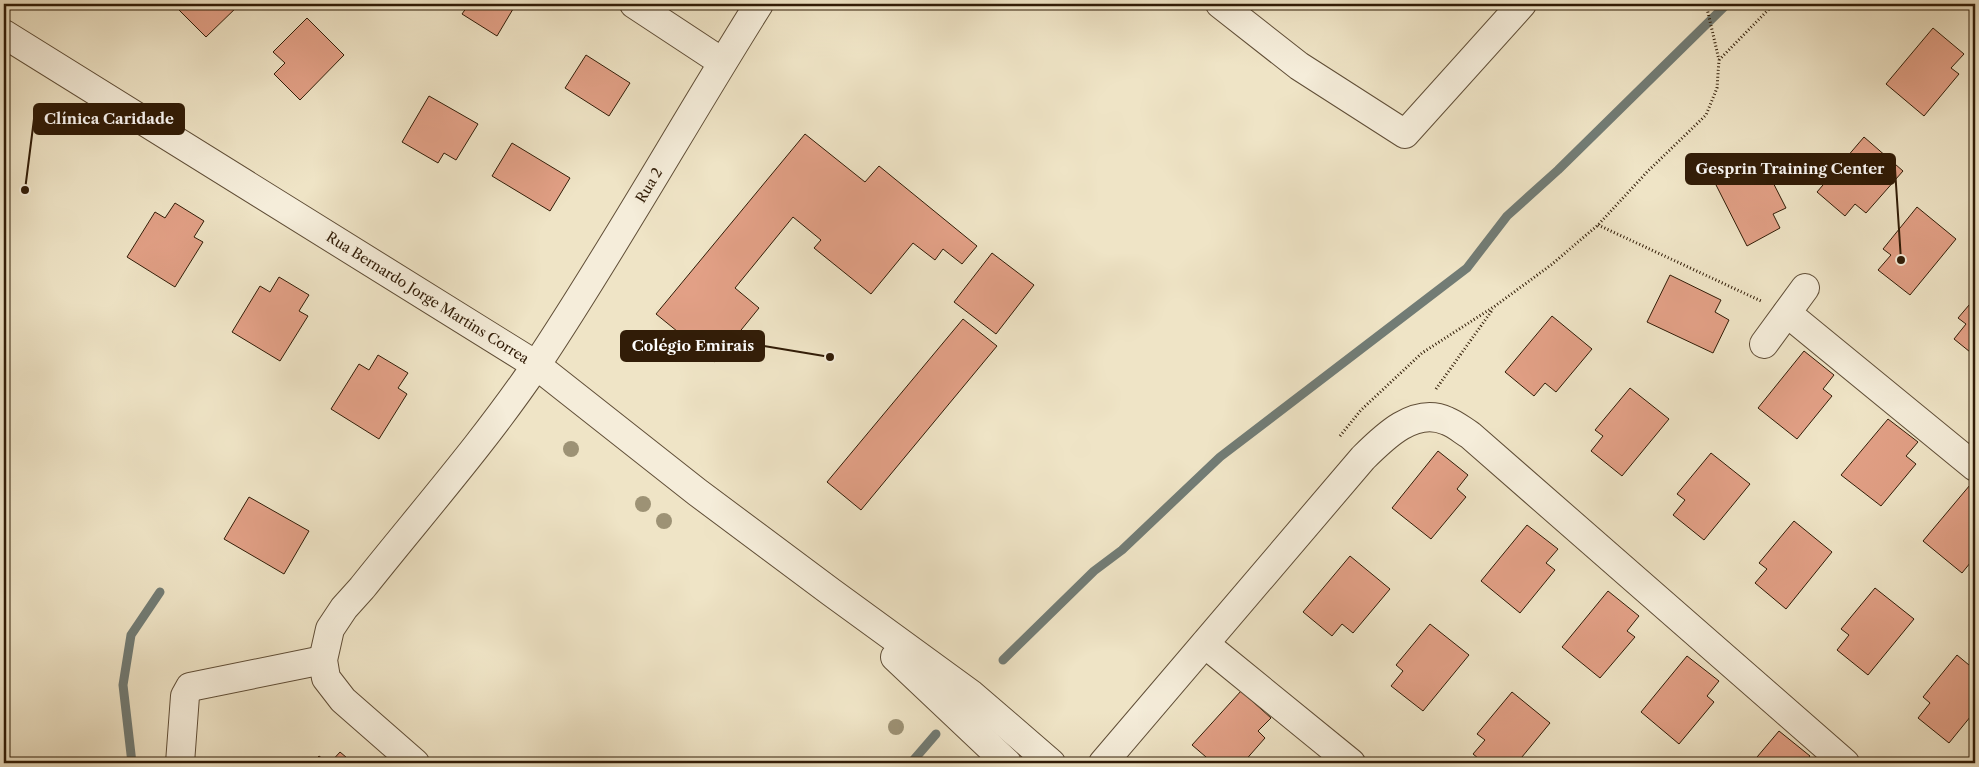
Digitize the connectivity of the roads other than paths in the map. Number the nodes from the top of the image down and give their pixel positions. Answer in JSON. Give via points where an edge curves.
{"nodes":[{"id":1,"x":634,"y":4,"type":"edge"},
{"id":2,"x":759,"y":4,"type":"edge"},
{"id":3,"x":1220,"y":4,"type":"edge"},
{"id":4,"x":1522,"y":4,"type":"edge"},
{"id":5,"x":4,"y":34,"type":"edge"},
{"id":6,"x":722,"y":62,"type":"junction"},
{"id":7,"x":1805,"y":288,"type":"dead end"},
{"id":8,"x":1787,"y":314,"type":"junction"},
{"id":9,"x":1764,"y":344,"type":"dead end"},
{"id":10,"x":536,"y":365,"type":"junction"},
{"id":11,"x":1975,"y":467,"type":"edge"},
{"id":12,"x":830,"y":592,"type":"junction"},
{"id":13,"x":1205,"y":644,"type":"junction"},
{"id":14,"x":323,"y":660,"type":"junction"},
{"id":15,"x":180,"y":763,"type":"edge"},
{"id":16,"x":415,"y":763,"type":"edge"},
{"id":17,"x":1007,"y":763,"type":"edge"},
{"id":18,"x":1051,"y":763,"type":"edge"},
{"id":19,"x":1104,"y":763,"type":"edge"},
{"id":20,"x":1351,"y":763,"type":"edge"},
{"id":21,"x":1845,"y":763,"type":"edge"}],
"edges":[{"from":1,"to":6,"type":"street"},
{"from":2,"to":6,"type":"street","name":"Rua 2"},
{"from":3,"to":4,"type":"street","via":[[1299,66],[1406,134]]},
{"from":5,"to":10,"type":"street","name":"Rua Bernardo Jorge Martins Correa"},
{"from":6,"to":10,"type":"street","name":"Rua 2"},
{"from":7,"to":8,"type":"street"},
{"from":8,"to":9,"type":"street"},
{"from":8,"to":11,"type":"street"},
{"from":10,"to":12,"type":"street","name":"Rua Bernardo Jorge Martins Correa"},
{"from":10,"to":14,"type":"street","name":"Rua 2","via":[[491,427],[344,608],[330,629]]},
{"from":12,"to":17,"type":"street","name":"Rua Bernardo Jorge Martins Correa"},
{"from":12,"to":18,"type":"street","name":"Rua Bernardo Jorge Martins Correa","via":[[971,694]]},
{"from":13,"to":19,"type":"street"},
{"from":13,"to":20,"type":"street"},
{"from":13,"to":21,"type":"street","via":[[1368,452],[1402,425],[1425,416],[1445,420],[1470,435]]},
{"from":14,"to":15,"type":"street","via":[[190,687],[185,696]]},
{"from":14,"to":16,"type":"street","via":[[326,678],[343,700]]}]}
